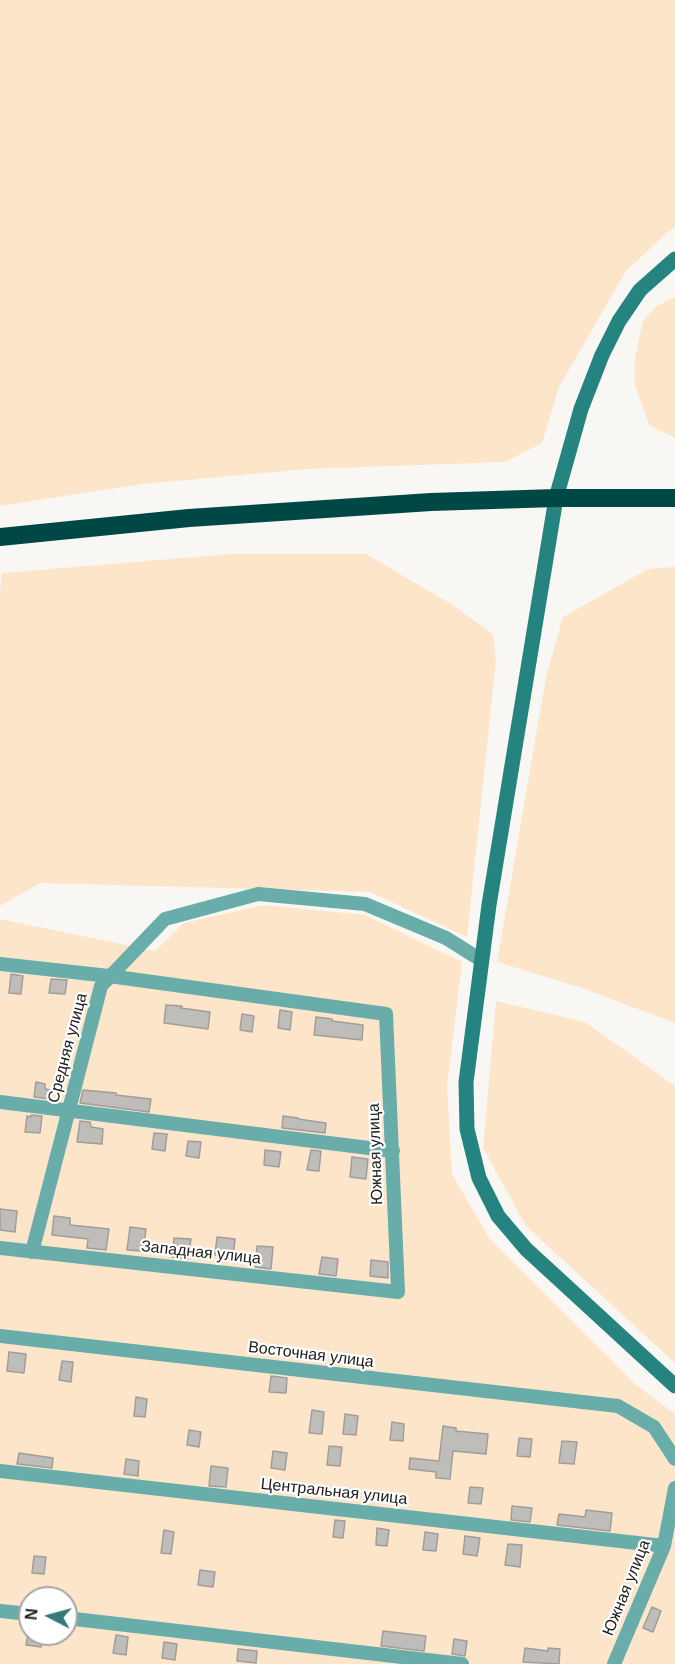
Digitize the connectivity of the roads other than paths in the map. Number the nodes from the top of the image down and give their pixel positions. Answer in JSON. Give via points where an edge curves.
{"nodes":[{"id":1,"x":675,"y":259,"type":"edge"},
{"id":2,"x":556,"y":498,"type":"junction"},
{"id":3,"x":675,"y":498,"type":"edge"},
{"id":4,"x":0,"y":537,"type":"edge"},
{"id":5,"x":481,"y":960,"type":"junction"},
{"id":6,"x":0,"y":964,"type":"edge"},
{"id":7,"x":109,"y":976,"type":"junction"},
{"id":8,"x":0,"y":1102,"type":"edge"},
{"id":9,"x":69,"y":1109,"type":"junction"},
{"id":10,"x":393,"y":1151,"type":"junction"},
{"id":11,"x":0,"y":1248,"type":"edge"},
{"id":12,"x":32,"y":1251,"type":"junction"},
{"id":13,"x":398,"y":1292,"type":"joint"},
{"id":14,"x":0,"y":1336,"type":"edge"},
{"id":15,"x":675,"y":1386,"type":"edge"},
{"id":16,"x":675,"y":1459,"type":"edge"},
{"id":17,"x":0,"y":1471,"type":"edge"},
{"id":18,"x":675,"y":1488,"type":"edge"},
{"id":19,"x":664,"y":1546,"type":"junction"},
{"id":20,"x":0,"y":1611,"type":"edge"},
{"id":21,"x":18,"y":1613,"type":"edge"},
{"id":22,"x":78,"y":1619,"type":"edge"},
{"id":23,"x":462,"y":1664,"type":"edge"},
{"id":24,"x":614,"y":1664,"type":"edge"}],
"edges":[{"from":1,"to":2,"type":"main road","via":[[640,290],[606,346],[581,408]]},
{"from":2,"to":3,"type":"highway"},
{"from":2,"to":4,"type":"highway","via":[[189,518]]},
{"from":2,"to":5,"type":"main road"},
{"from":5,"to":7,"type":"street","name":"Средняя улица","via":[[446,939],[365,904],[258,894],[165,919]]},
{"from":5,"to":15,"type":"main road","via":[[466,1082],[467,1129],[479,1178],[498,1215],[526,1249]]},
{"from":6,"to":7,"type":"street"},
{"from":7,"to":9,"type":"street","name":"Средняя улица","via":[[101,986]]},
{"from":7,"to":10,"type":"street","name":"Южная улица","via":[[386,1014]]},
{"from":8,"to":9,"type":"street"},
{"from":9,"to":10,"type":"street"},
{"from":9,"to":12,"type":"street","name":"Средняя улица"},
{"from":10,"to":13,"type":"street","name":"Южная улица"},
{"from":11,"to":12,"type":"street","name":"Западная улица"},
{"from":12,"to":13,"type":"street","name":"Западная улица"},
{"from":14,"to":16,"type":"street","name":"Восточная улица","via":[[618,1406],[654,1427]]},
{"from":17,"to":19,"type":"street","name":"Центральная улица"},
{"from":18,"to":19,"type":"street","name":"Южная улица"},
{"from":19,"to":24,"type":"street","name":"Южная улица"},
{"from":20,"to":21,"type":"street"},
{"from":22,"to":23,"type":"street"}]}
